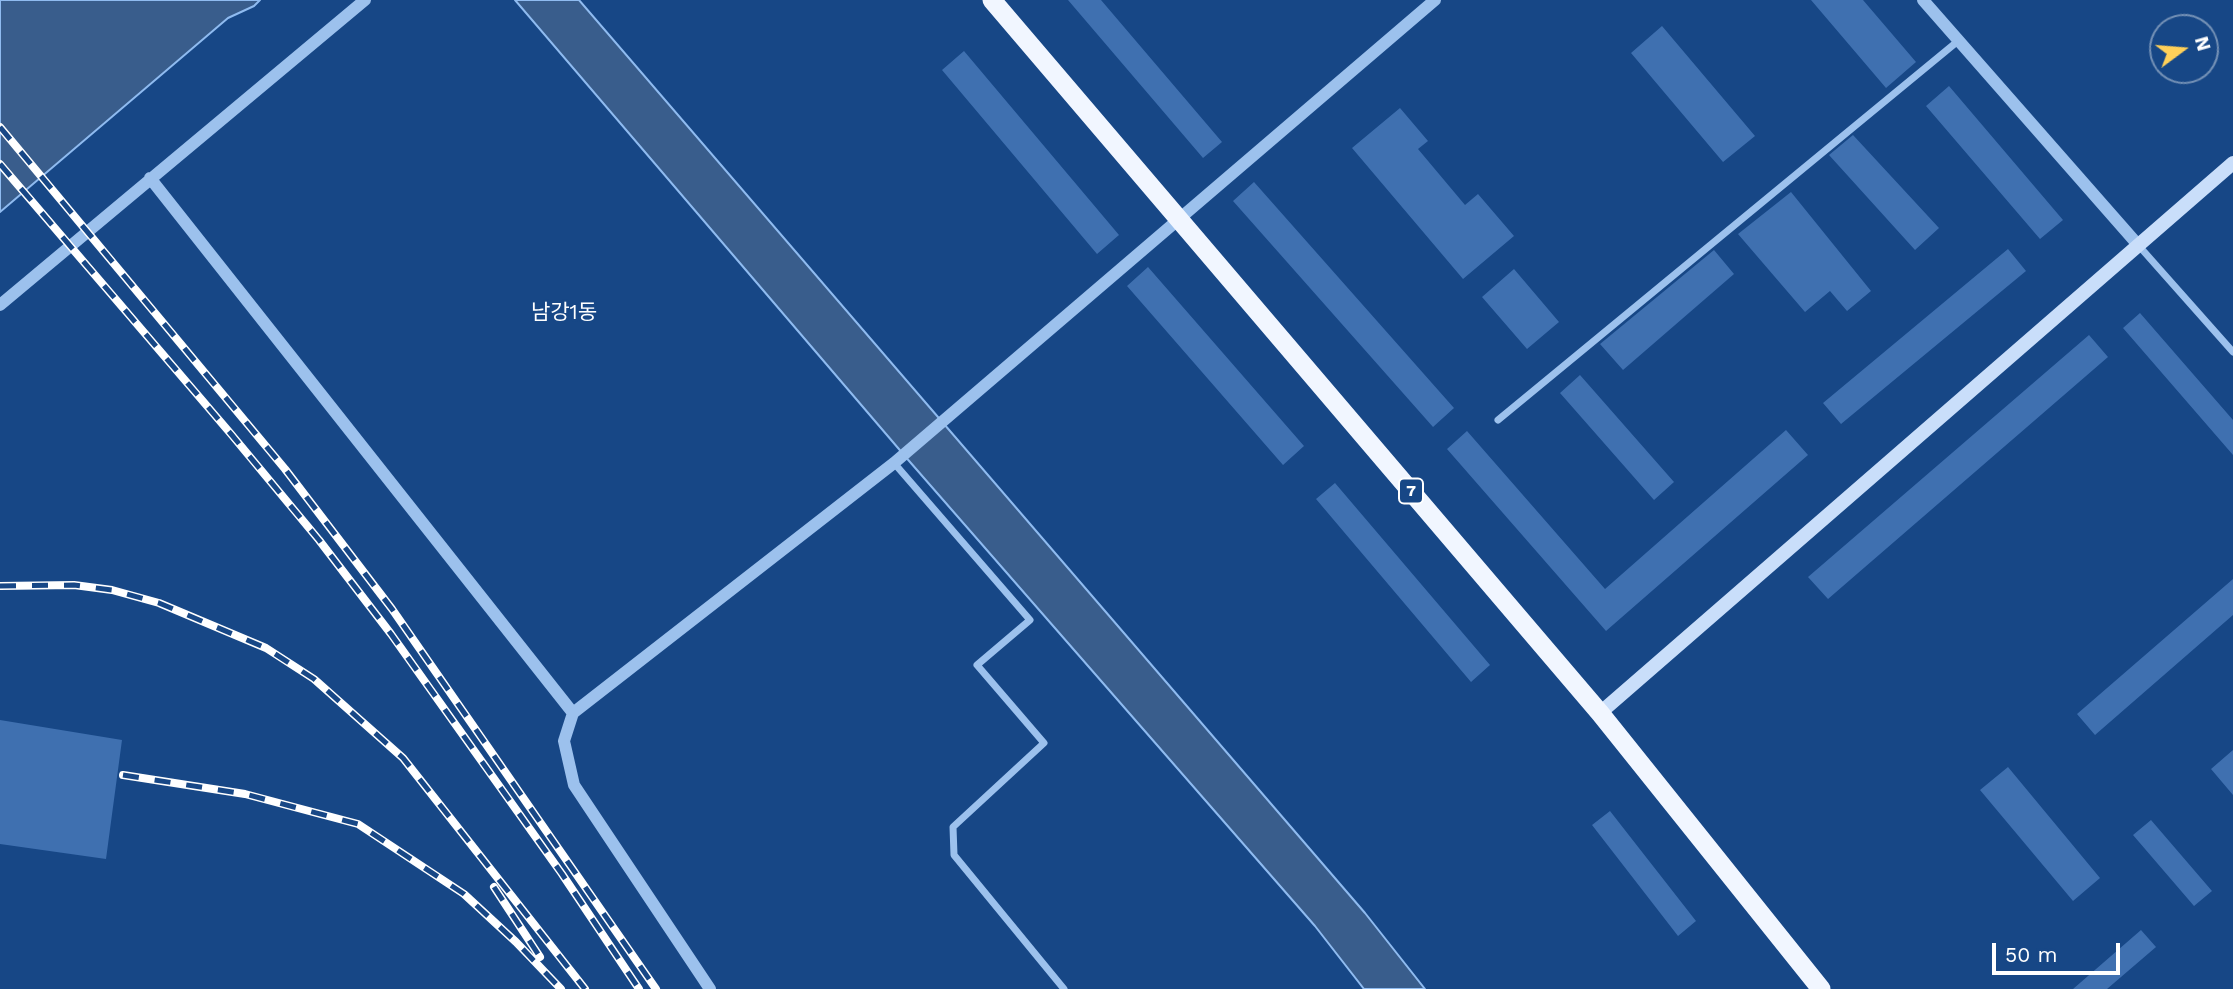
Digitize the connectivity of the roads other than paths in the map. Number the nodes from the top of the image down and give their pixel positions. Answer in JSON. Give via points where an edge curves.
{"nodes":[{"id":1,"x":365,"y":0,"type":"edge"},
{"id":2,"x":992,"y":0,"type":"edge"},
{"id":3,"x":1435,"y":0,"type":"edge"},
{"id":4,"x":1923,"y":0,"type":"edge"},
{"id":5,"x":1958,"y":41,"type":"junction"},
{"id":6,"x":2233,"y":163,"type":"edge"},
{"id":7,"x":150,"y":178,"type":"junction"},
{"id":8,"x":1180,"y":220,"type":"junction"},
{"id":9,"x":2139,"y":246,"type":"junction"},
{"id":10,"x":0,"y":304,"type":"edge"},
{"id":11,"x":2233,"y":352,"type":"edge"},
{"id":12,"x":1498,"y":421,"type":"dead end"},
{"id":13,"x":894,"y":463,"type":"junction"},
{"id":14,"x":573,"y":713,"type":"junction"},
{"id":15,"x":1600,"y":713,"type":"junction"},
{"id":16,"x":710,"y":989,"type":"edge"},
{"id":17,"x":1064,"y":989,"type":"edge"},
{"id":18,"x":1821,"y":989,"type":"edge"}],
"edges":[{"from":1,"to":7,"type":"street"},
{"from":2,"to":8,"type":"highway","number":"7"},
{"from":3,"to":8,"type":"street"},
{"from":4,"to":5,"type":"street"},
{"from":5,"to":9,"type":"street"},
{"from":5,"to":12,"type":"street"},
{"from":6,"to":9,"type":"main road"},
{"from":7,"to":10,"type":"street"},
{"from":7,"to":14,"type":"street"},
{"from":8,"to":13,"type":"street"},
{"from":8,"to":15,"type":"highway","number":"7"},
{"from":9,"to":11,"type":"street"},
{"from":9,"to":15,"type":"main road"},
{"from":13,"to":14,"type":"street"},
{"from":13,"to":17,"type":"street","via":[[1030,620],[977,665],[1044,743],[953,827],[954,855]]},
{"from":14,"to":16,"type":"street","via":[[564,741],[574,785]]},
{"from":15,"to":18,"type":"highway","number":"7"}]}
